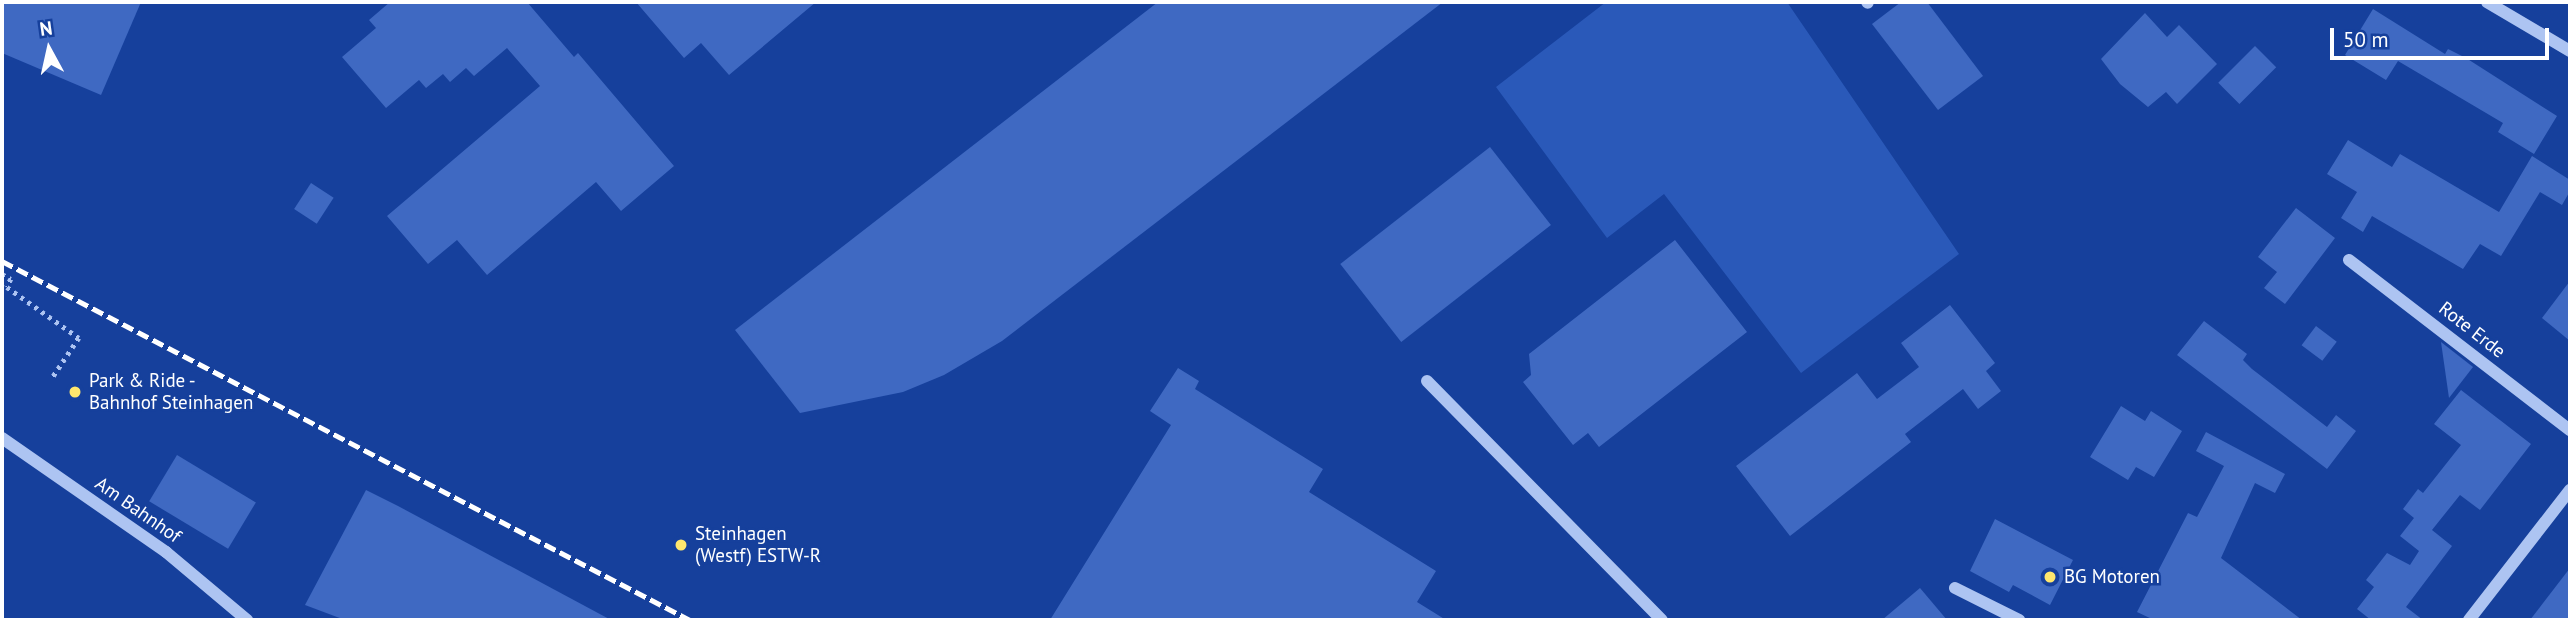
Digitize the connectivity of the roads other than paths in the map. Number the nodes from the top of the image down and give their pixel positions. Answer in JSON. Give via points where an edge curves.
{"nodes":[{"id":1,"x":2487,"y":2,"type":"edge"},
{"id":2,"x":2570,"y":51,"type":"edge"},
{"id":3,"x":2349,"y":260,"type":"dead end"},
{"id":4,"x":1427,"y":381,"type":"dead end"},
{"id":5,"x":2570,"y":430,"type":"edge"},
{"id":6,"x":2,"y":438,"type":"edge"},
{"id":7,"x":2570,"y":490,"type":"edge"},
{"id":8,"x":1955,"y":588,"type":"dead end"},
{"id":9,"x":247,"y":620,"type":"edge"},
{"id":10,"x":1662,"y":620,"type":"edge"},
{"id":11,"x":2019,"y":620,"type":"edge"},
{"id":12,"x":2469,"y":620,"type":"edge"}],
"edges":[{"from":1,"to":2,"type":"street"},
{"from":3,"to":5,"type":"street","name":"Rote Erde"},
{"from":4,"to":10,"type":"street"},
{"from":6,"to":9,"type":"street","name":"Am Bahnhof","via":[[166,552]]},
{"from":7,"to":12,"type":"street"},
{"from":8,"to":11,"type":"street"}]}
